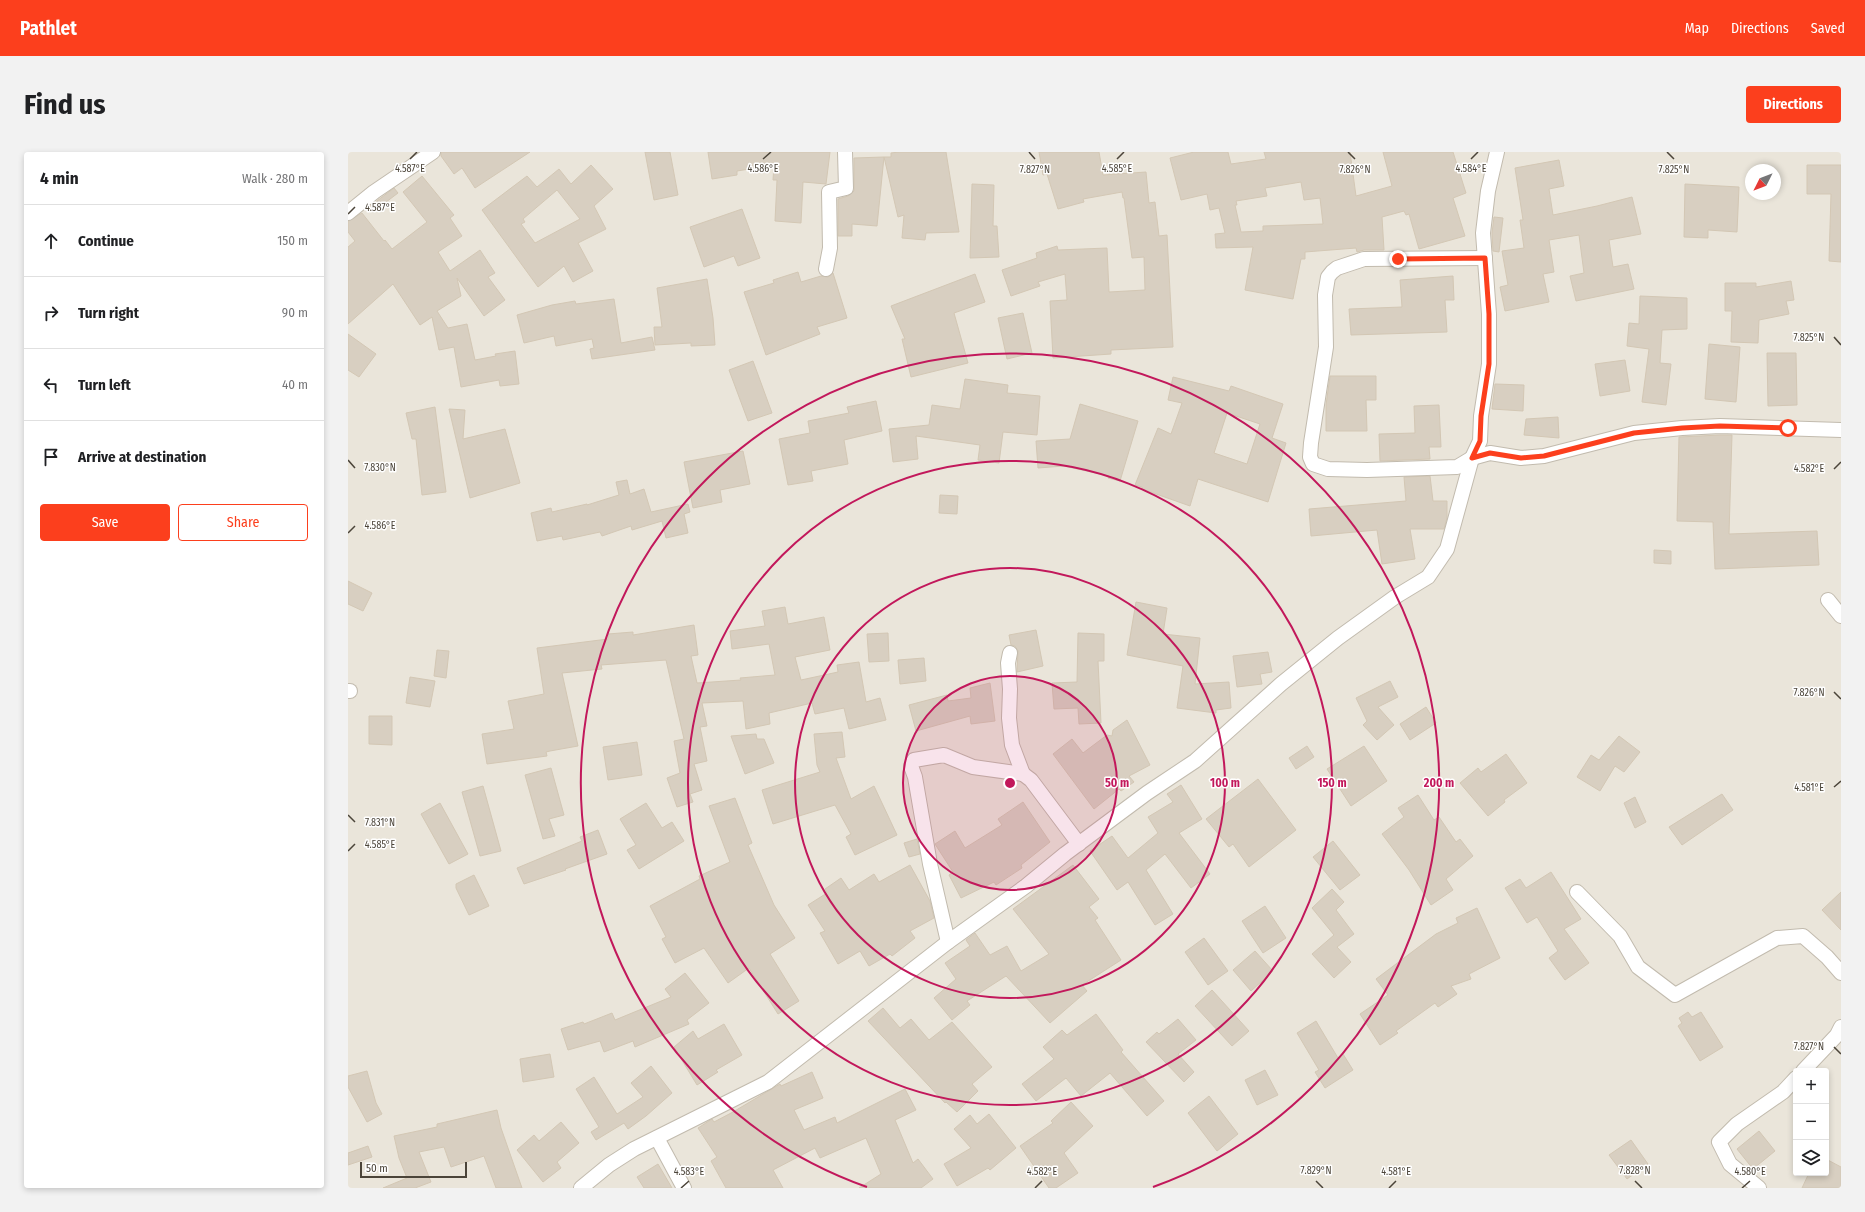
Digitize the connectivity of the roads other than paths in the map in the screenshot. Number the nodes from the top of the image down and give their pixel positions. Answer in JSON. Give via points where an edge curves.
{"nodes":[{"id":1,"x":433,"y":152,"type":"edge"},
{"id":2,"x":846,"y":152,"type":"edge"},
{"id":3,"x":1497,"y":152,"type":"edge"},
{"id":4,"x":348,"y":213,"type":"edge"},
{"id":5,"x":1485,"y":258,"type":"junction"},
{"id":6,"x":826,"y":269,"type":"dead end"},
{"id":7,"x":1841,"y":430,"type":"edge"},
{"id":8,"x":1472,"y":458,"type":"junction"},
{"id":9,"x":1828,"y":600,"type":"dead end"},
{"id":10,"x":1841,"y":616,"type":"edge"},
{"id":11,"x":1010,"y":653,"type":"dead end"},
{"id":12,"x":1023,"y":774,"type":"junction"},
{"id":13,"x":1079,"y":844,"type":"junction"},
{"id":14,"x":1577,"y":892,"type":"dead end"},
{"id":15,"x":948,"y":942,"type":"junction"},
{"id":16,"x":1841,"y":973,"type":"edge"},
{"id":17,"x":1841,"y":1027,"type":"edge"},
{"id":18,"x":1806,"y":1068,"type":"edge"},
{"id":19,"x":1793,"y":1081,"type":"edge"},
{"id":20,"x":657,"y":1138,"type":"junction"},
{"id":21,"x":581,"y":1188,"type":"edge"},
{"id":22,"x":684,"y":1188,"type":"edge"},
{"id":23,"x":1759,"y":1188,"type":"edge"}],
"edges":[{"from":1,"to":4,"type":"street"},
{"from":2,"to":6,"type":"street","via":[[846,188],[829,192],[830,248]]},
{"from":3,"to":5,"type":"street","via":[[1488,191],[1483,233]]},
{"from":5,"to":8,"type":"street","via":[[1489,364],[1480,441]]},
{"from":5,"to":8,"type":"street","via":[[1364,259],[1332,272],[1328,277],[1325,295],[1326,347],[1310,457],[1313,464],[1328,469],[1367,470],[1458,467]]},
{"from":7,"to":8,"type":"street","via":[[1720,426],[1682,428],[1634,433],[1544,456],[1521,458],[1490,453]]},
{"from":8,"to":13,"type":"street","via":[[1447,549],[1428,577],[1338,638],[1281,684],[1195,761]]},
{"from":9,"to":10,"type":"street"},
{"from":11,"to":12,"type":"street","via":[[1009,718],[1012,745]]},
{"from":12,"to":13,"type":"street","via":[[1031,780]]},
{"from":12,"to":15,"type":"street","via":[[973,767],[944,755],[918,758],[911,766]]},
{"from":13,"to":15,"type":"street"},
{"from":14,"to":16,"type":"street","via":[[1620,936],[1638,967],[1675,996],[1777,938],[1803,936]]},
{"from":15,"to":20,"type":"street","via":[[768,1082]]},
{"from":17,"to":18,"type":"street","via":[[1837,1035]]},
{"from":19,"to":23,"type":"street","via":[[1782,1092],[1737,1124],[1719,1142],[1730,1164]]},
{"from":20,"to":21,"type":"street","via":[[609,1165]]},
{"from":20,"to":22,"type":"street"}]}
